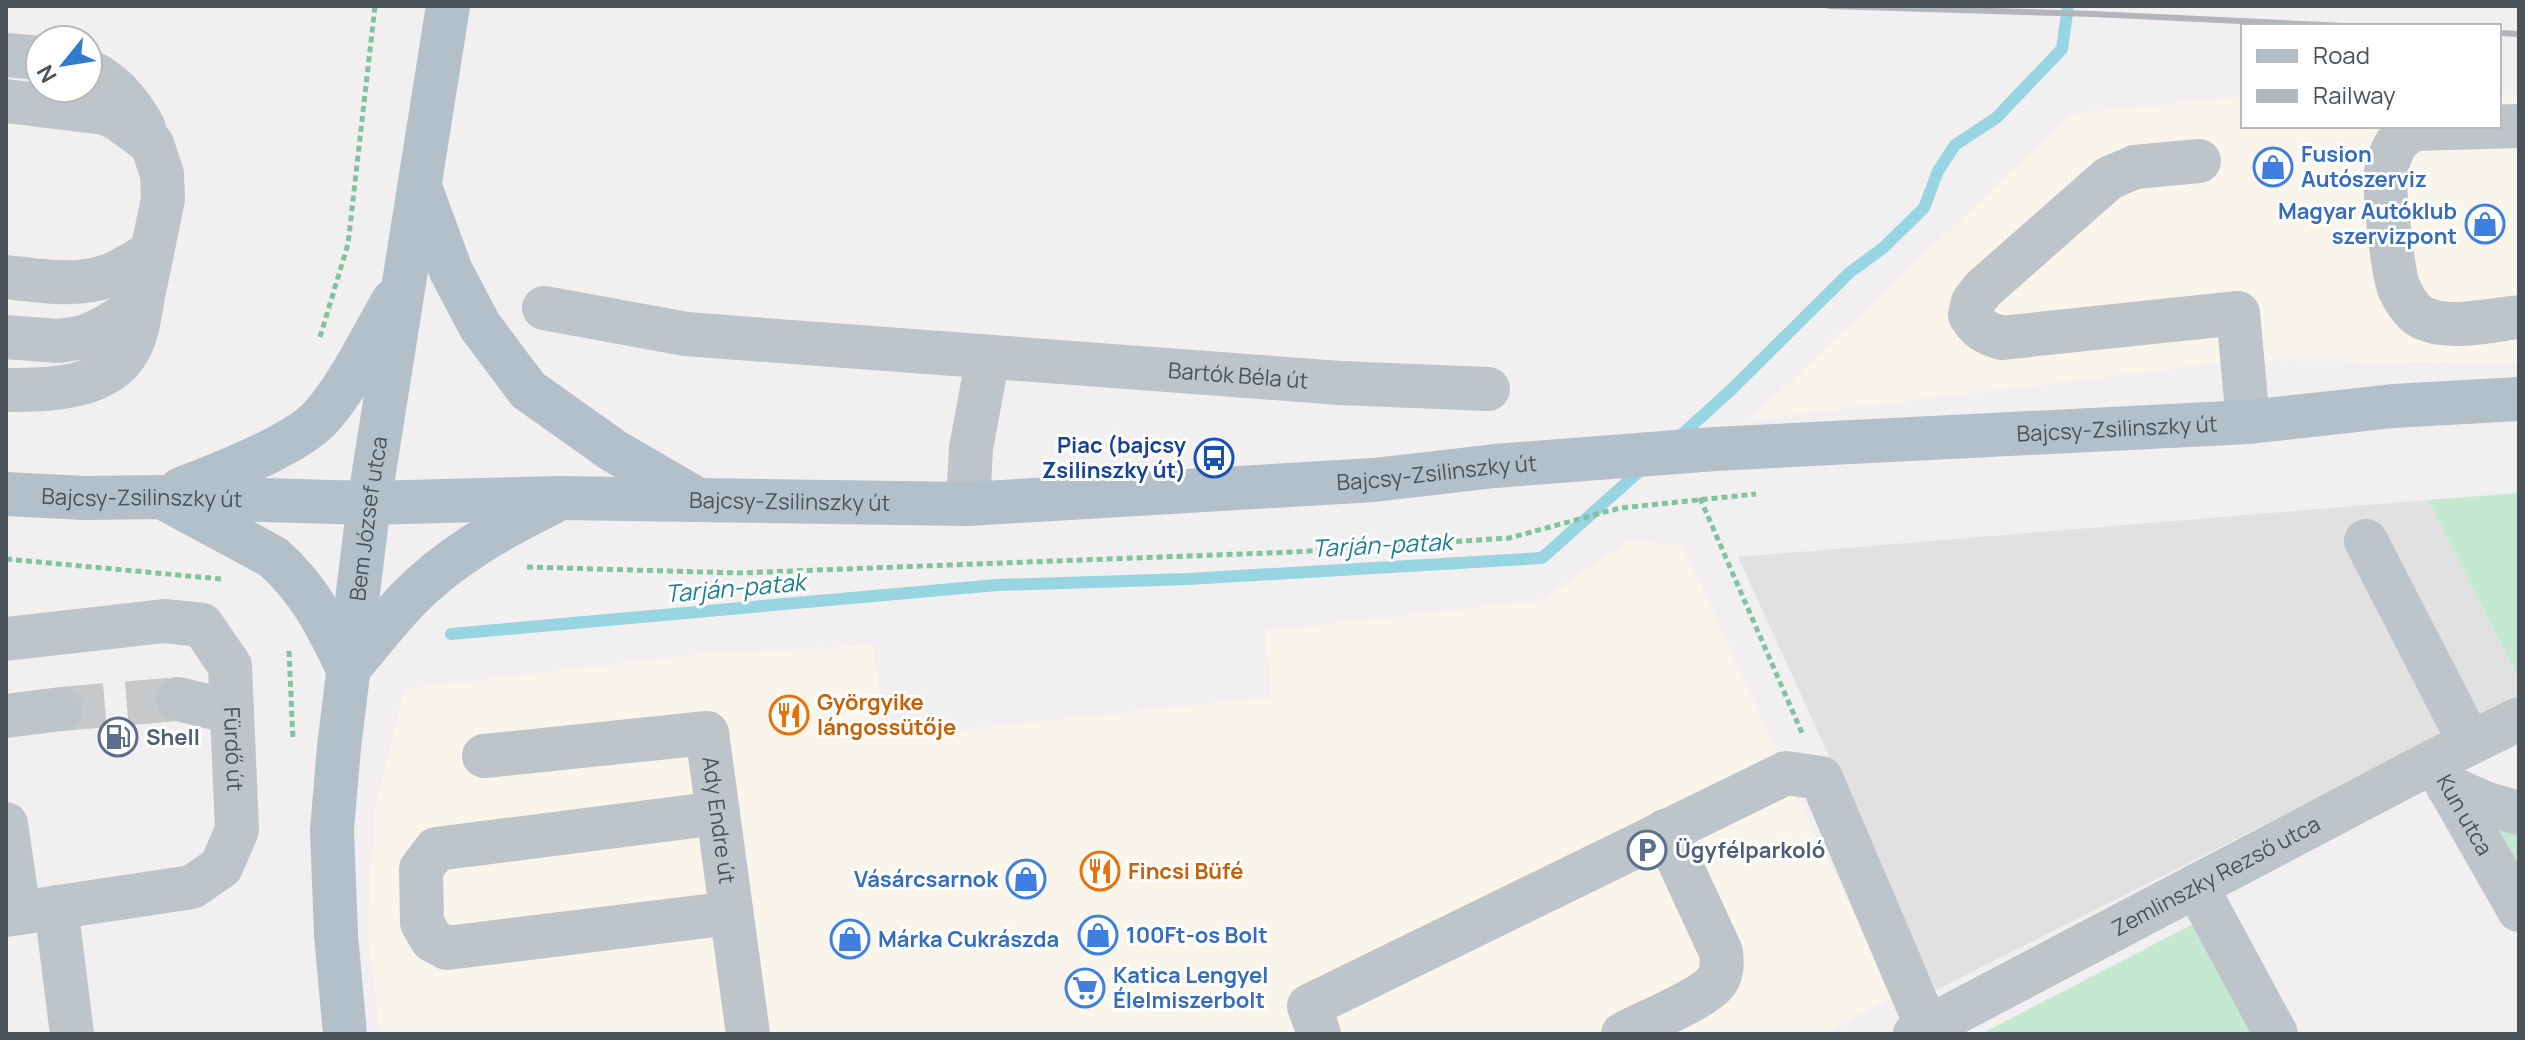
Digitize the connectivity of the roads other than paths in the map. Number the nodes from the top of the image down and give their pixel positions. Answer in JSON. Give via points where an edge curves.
{"nodes":[{"id":1,"x":448,"y":6,"type":"edge"},
{"id":2,"x":104,"y":81,"type":"edge"},
{"id":3,"x":6,"y":101,"type":"edge"},
{"id":4,"x":2450,"y":128,"type":"edge"},
{"id":5,"x":152,"y":144,"type":"junction"},
{"id":6,"x":2199,"y":161,"type":"dead end"},
{"id":7,"x":419,"y":185,"type":"junction"},
{"id":8,"x":152,"y":252,"type":"junction"},
{"id":9,"x":6,"y":277,"type":"edge"},
{"id":10,"x":404,"y":281,"type":"junction"},
{"id":11,"x":143,"y":296,"type":"junction"},
{"id":12,"x":544,"y":308,"type":"dead end"},
{"id":13,"x":2519,"y":317,"type":"edge"},
{"id":14,"x":6,"y":337,"type":"edge"},
{"id":15,"x":988,"y":357,"type":"junction"},
{"id":16,"x":1488,"y":389,"type":"dead end"},
{"id":17,"x":6,"y":390,"type":"edge"},
{"id":18,"x":2519,"y":399,"type":"edge"},
{"id":19,"x":2248,"y":422,"type":"junction"},
{"id":20,"x":6,"y":494,"type":"edge"},
{"id":21,"x":159,"y":497,"type":"junction"},
{"id":22,"x":560,"y":498,"type":"junction"},
{"id":23,"x":697,"y":500,"type":"junction"},
{"id":24,"x":369,"y":503,"type":"junction"},
{"id":25,"x":968,"y":504,"type":"junction"},
{"id":26,"x":2366,"y":541,"type":"dead end"},
{"id":27,"x":6,"y":639,"type":"edge"},
{"id":28,"x":348,"y":669,"type":"junction"},
{"id":29,"x":178,"y":699,"type":"tunnel mouth"},
{"id":30,"x":61,"y":709,"type":"tunnel mouth"},
{"id":31,"x":232,"y":712,"type":"junction"},
{"id":32,"x":6,"y":716,"type":"edge"},
{"id":33,"x":2519,"y":719,"type":"edge"},
{"id":34,"x":484,"y":756,"type":"dead end"},
{"id":35,"x":2451,"y":764,"type":"junction"},
{"id":36,"x":718,"y":813,"type":"junction"},
{"id":37,"x":2519,"y":813,"type":"edge"},
{"id":38,"x":6,"y":824,"type":"edge"},
{"id":39,"x":1665,"y":831,"type":"junction"},
{"id":40,"x":2196,"y":886,"type":"junction"},
{"id":41,"x":2519,"y":910,"type":"edge"},
{"id":42,"x":27,"y":912,"type":"edge"},
{"id":43,"x":731,"y":913,"type":"junction"},
{"id":44,"x":1935,"y":1029,"type":"edge"},
{"id":45,"x":72,"y":1034,"type":"edge"},
{"id":46,"x":345,"y":1034,"type":"edge"},
{"id":47,"x":748,"y":1034,"type":"edge"},
{"id":48,"x":1319,"y":1034,"type":"edge"},
{"id":49,"x":1623,"y":1034,"type":"edge"},
{"id":50,"x":2276,"y":1034,"type":"edge"}],
"edges":[{"from":1,"to":7,"type":"main road","name":"Bem József utca"},
{"from":2,"to":5,"type":"street","via":[[136,112]]},
{"from":3,"to":5,"type":"street","via":[[105,113]]},
{"from":4,"to":13,"type":"street","via":[[2404,133],[2392,151],[2385,176],[2395,275],[2421,317],[2452,324]]},
{"from":5,"to":8,"type":"street","via":[[163,199]]},
{"from":6,"to":19,"type":"street","via":[[2135,167],[2109,178],[1983,289],[1970,315],[1976,326],[2001,338],[2238,313]]},
{"from":7,"to":10,"type":"main road","name":"Bem József utca"},
{"from":7,"to":23,"type":"main road","via":[[451,271],[480,326],[528,390],[614,451]]},
{"from":8,"to":9,"type":"street","via":[[94,280]]},
{"from":8,"to":11,"type":"street"},
{"from":10,"to":21,"type":"main road","via":[[320,418],[227,472]]},
{"from":10,"to":24,"type":"main road","name":"Bem József utca"},
{"from":11,"to":14,"type":"street","via":[[122,317],[84,337]]},
{"from":11,"to":17,"type":"street","via":[[129,351],[111,371],[86,382]]},
{"from":12,"to":15,"type":"street","name":"Bartók Béla út","via":[[686,334]]},
{"from":15,"to":16,"type":"street","name":"Bartók Béla út"},
{"from":15,"to":25,"type":"street","via":[[971,448]]},
{"from":18,"to":19,"type":"main road","name":"Bajcsy-Zsilinszky út"},
{"from":19,"to":25,"type":"main road","name":"Bajcsy-Zsilinszky út","via":[[1715,449],[1374,480]]},
{"from":20,"to":21,"type":"main road","name":"Bajcsy-Zsilinszky út"},
{"from":21,"to":24,"type":"main road","name":"Bajcsy-Zsilinszky út"},
{"from":21,"to":28,"type":"main road","via":[[279,563],[319,610]]},
{"from":22,"to":23,"type":"main road","name":"Bajcsy-Zsilinszky út"},
{"from":22,"to":24,"type":"main road","name":"Bajcsy-Zsilinszky út"},
{"from":22,"to":28,"type":"main road","via":[[488,535],[446,564]]},
{"from":23,"to":25,"type":"main road","name":"Bajcsy-Zsilinszky út"},
{"from":24,"to":28,"type":"main road","name":"Bem József utca"},
{"from":26,"to":35,"type":"street","name":"Kun utca"},
{"from":27,"to":31,"type":"street","name":"Fürdő út","via":[[164,621],[202,625],[230,666]]},
{"from":28,"to":46,"type":"main road","name":"Bem József utca","via":[[332,830]]},
{"from":29,"to":31,"type":"street"},
{"from":30,"to":32,"type":"street"},
{"from":31,"to":42,"type":"street","name":"Fürdő út","via":[[237,830],[221,867],[192,887]]},
{"from":33,"to":35,"type":"street","name":"Zemlinszky Rezső utca"},
{"from":34,"to":36,"type":"street","name":"Ady Endre út","via":[[707,733]]},
{"from":35,"to":37,"type":"street","via":[[2487,804]]},
{"from":35,"to":40,"type":"street","name":"Zemlinszky Rezső utca"},
{"from":35,"to":41,"type":"street","name":"Kun utca"},
{"from":36,"to":43,"type":"street","name":"Ady Endre út"},
{"from":36,"to":43,"type":"street","via":[[436,849],[421,869],[422,923],[432,940],[447,948]]},
{"from":38,"to":42,"type":"street"},
{"from":39,"to":44,"type":"street","via":[[1786,773],[1821,778]]},
{"from":39,"to":48,"type":"street","via":[[1309,1006]]},
{"from":39,"to":49,"type":"street","via":[[1721,952],[1722,970],[1698,995]]},
{"from":40,"to":44,"type":"street","name":"Zemlinszky Rezső utca"},
{"from":40,"to":50,"type":"street"},
{"from":42,"to":45,"type":"street"},
{"from":43,"to":47,"type":"street","name":"Ady Endre út"}]}
